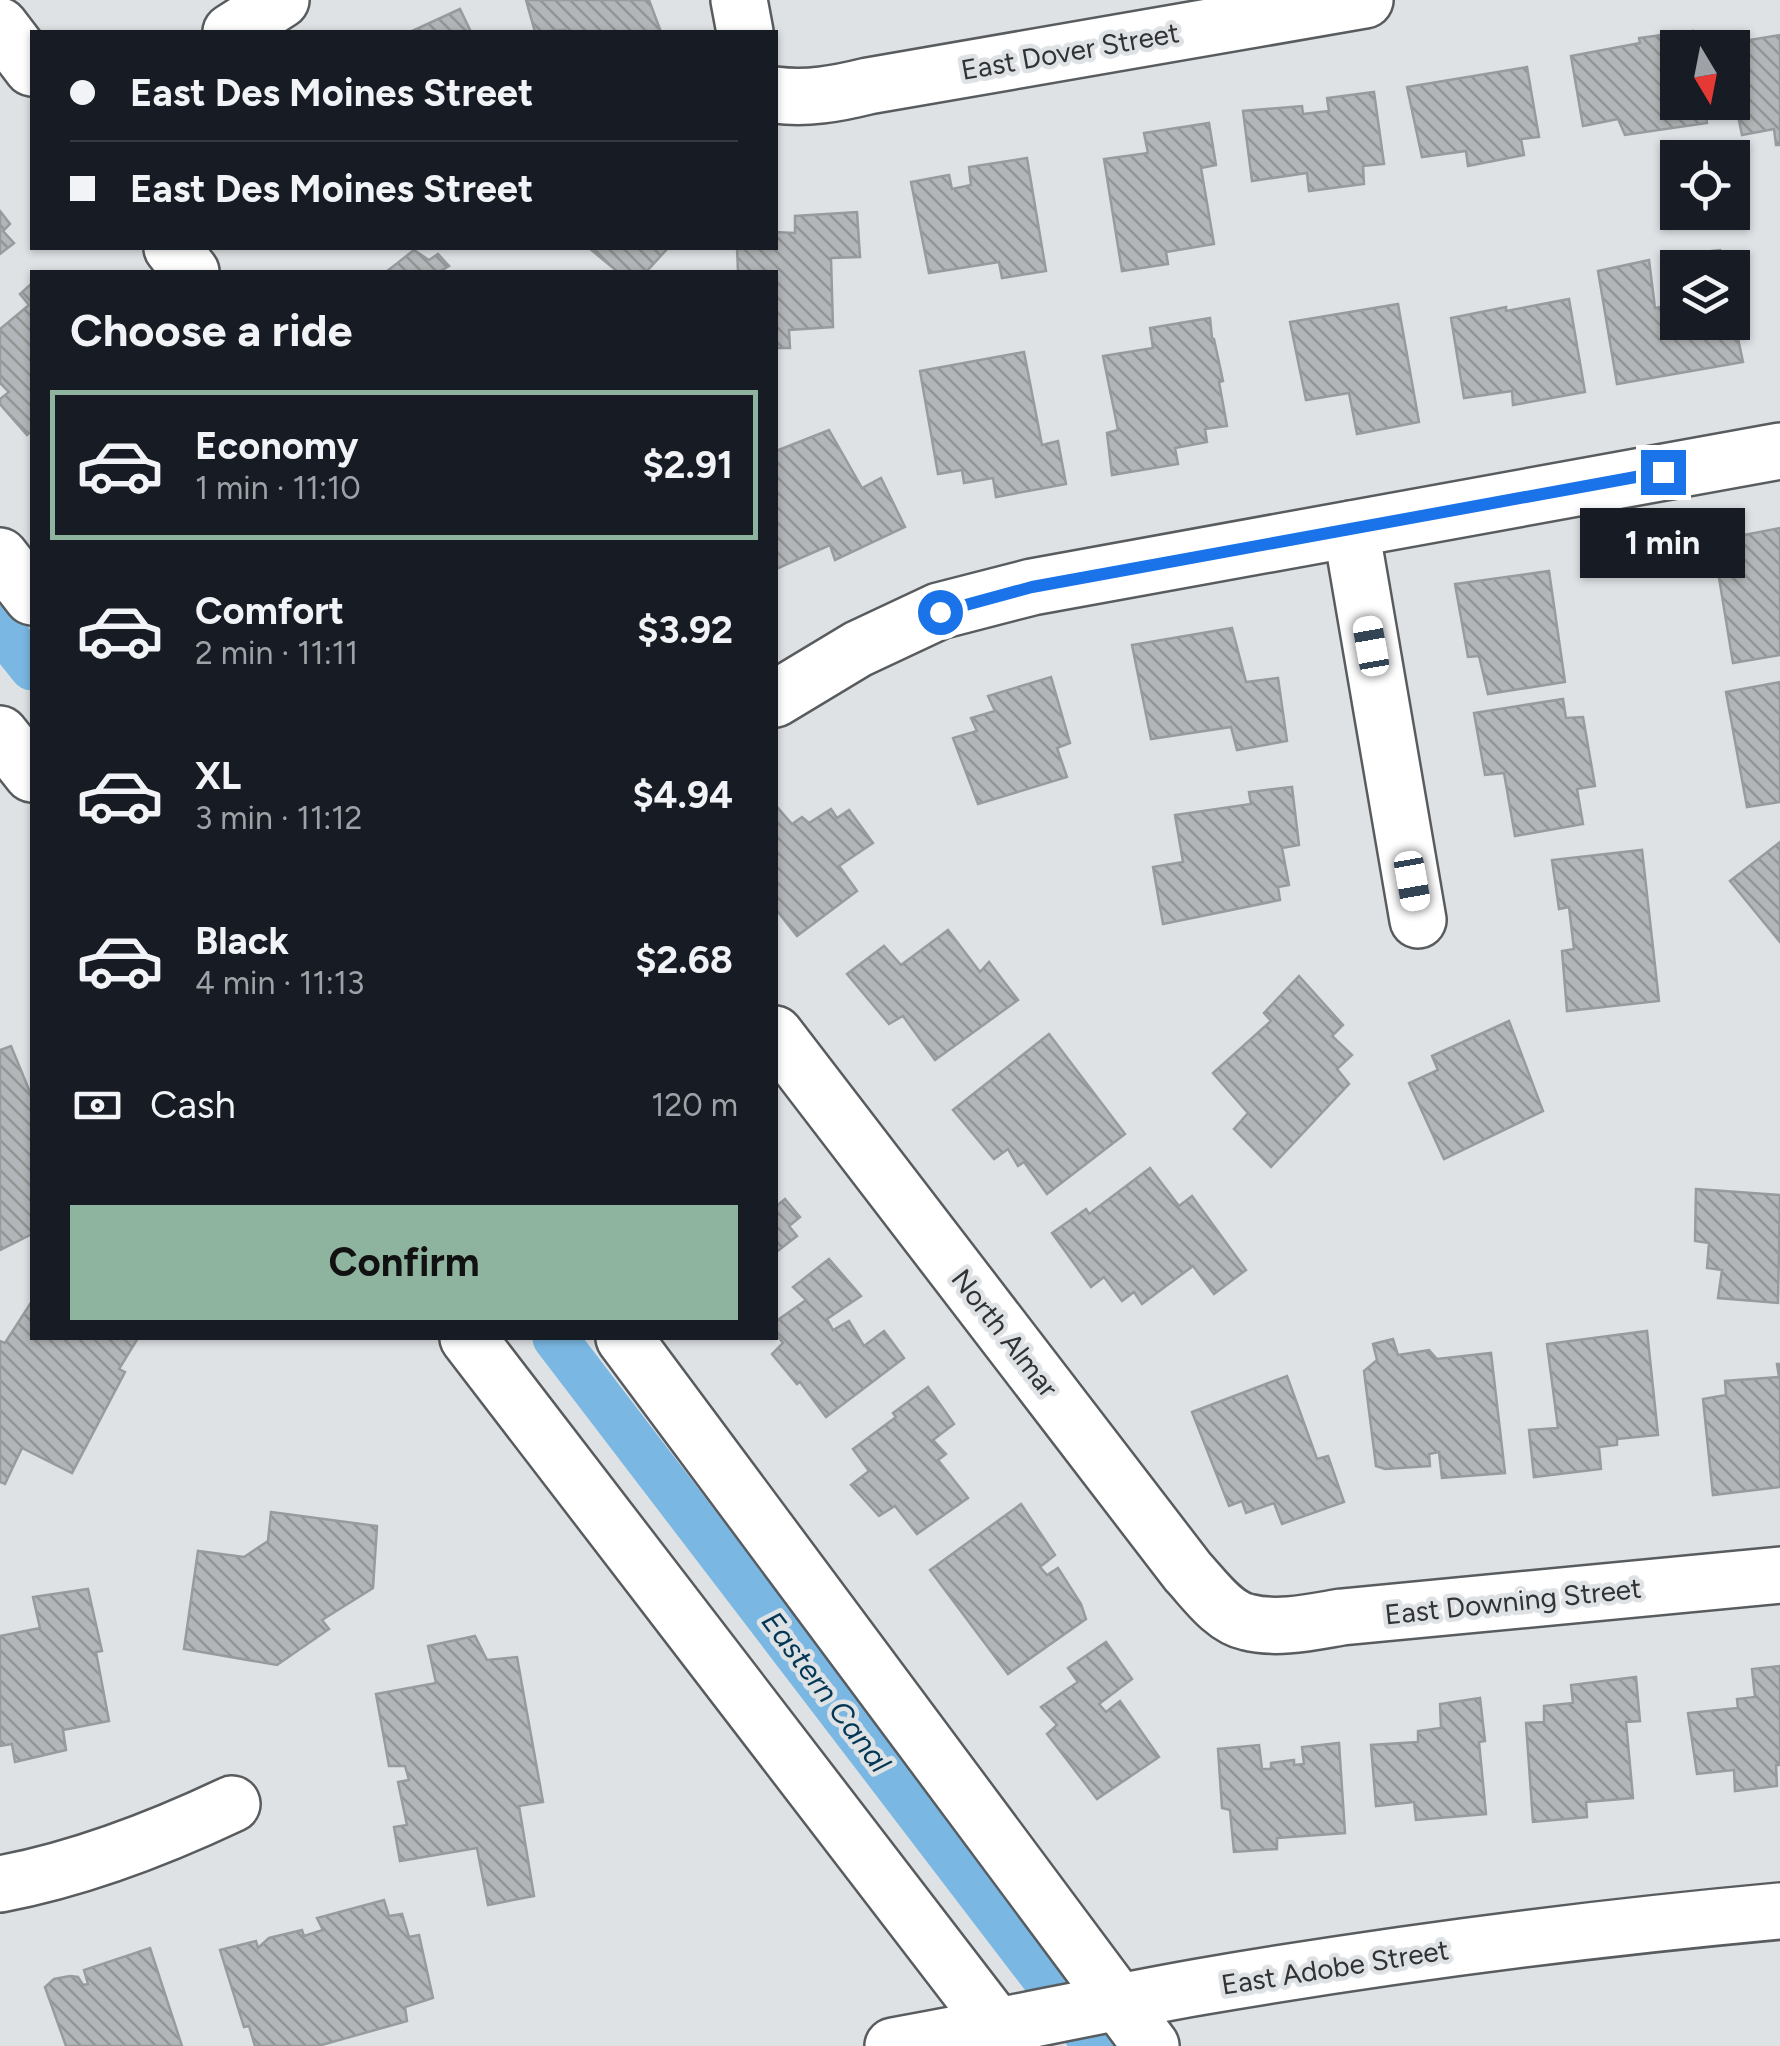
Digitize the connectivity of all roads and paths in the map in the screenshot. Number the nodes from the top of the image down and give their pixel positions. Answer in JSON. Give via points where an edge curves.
{"nodes":[{"id":1,"x":281,"y":0,"type":"edge"},
{"id":2,"x":738,"y":0,"type":"edge"},
{"id":3,"x":1365,"y":0,"type":"edge"},
{"id":4,"x":0,"y":26,"type":"edge"},
{"id":5,"x":234,"y":30,"type":"edge"},
{"id":6,"x":745,"y":30,"type":"edge"},
{"id":7,"x":30,"y":65,"type":"edge"},
{"id":8,"x":778,"y":95,"type":"edge"},
{"id":9,"x":174,"y":250,"type":"edge"},
{"id":10,"x":189,"y":270,"type":"edge"},
{"id":11,"x":1780,"y":451,"type":"edge"},
{"id":12,"x":1350,"y":529,"type":"junction"},
{"id":13,"x":0,"y":556,"type":"edge"},
{"id":14,"x":30,"y":594,"type":"edge"},
{"id":15,"x":778,"y":697,"type":"edge"},
{"id":16,"x":0,"y":734,"type":"edge"},
{"id":17,"x":30,"y":772,"type":"edge"},
{"id":18,"x":1418,"y":920,"type":"dead end"},
{"id":19,"x":778,"y":1038,"type":"edge"},
{"id":20,"x":470,"y":1340,"type":"edge"},
{"id":21,"x":625,"y":1340,"type":"edge"},
{"id":22,"x":1780,"y":1575,"type":"edge"},
{"id":23,"x":1246,"y":1622,"type":"joint"},
{"id":24,"x":232,"y":1804,"type":"dead end"},
{"id":25,"x":0,"y":1884,"type":"edge"},
{"id":26,"x":1780,"y":1912,"type":"edge"},
{"id":27,"x":1118,"y":2004,"type":"junction"},
{"id":28,"x":1005,"y":2037,"type":"edge"},
{"id":29,"x":893,"y":2046,"type":"edge"},
{"id":30,"x":1151,"y":2046,"type":"edge"}],
"edges":[{"from":1,"to":5,"type":"street"},
{"from":2,"to":6,"type":"street"},
{"from":3,"to":8,"type":"street","name":"East Dover Street","via":[[834,94]]},
{"from":4,"to":7,"type":"street"},
{"from":9,"to":10,"type":"street"},
{"from":11,"to":12,"type":"street"},
{"from":12,"to":15,"type":"street","via":[[1032,587],[940,612],[858,648]]},
{"from":12,"to":18,"type":"street"},
{"from":13,"to":14,"type":"street"},
{"from":16,"to":17,"type":"street"},
{"from":19,"to":23,"type":"street","name":"North Almar","via":[[1188,1572],[1223,1609]]},
{"from":20,"to":28,"type":"street"},
{"from":21,"to":27,"type":"street"},
{"from":22,"to":23,"type":"street","name":"East Downing Street","via":[[1305,1623]]},
{"from":24,"to":25,"type":"street","via":[[136,1846]]},
{"from":26,"to":27,"type":"street","name":"East Adobe Street","via":[[1521,1938]]},
{"from":27,"to":28,"type":"street","name":"East Adobe Street"},
{"from":27,"to":30,"type":"street"},
{"from":28,"to":29,"type":"street","name":"East Adobe Street"}]}
